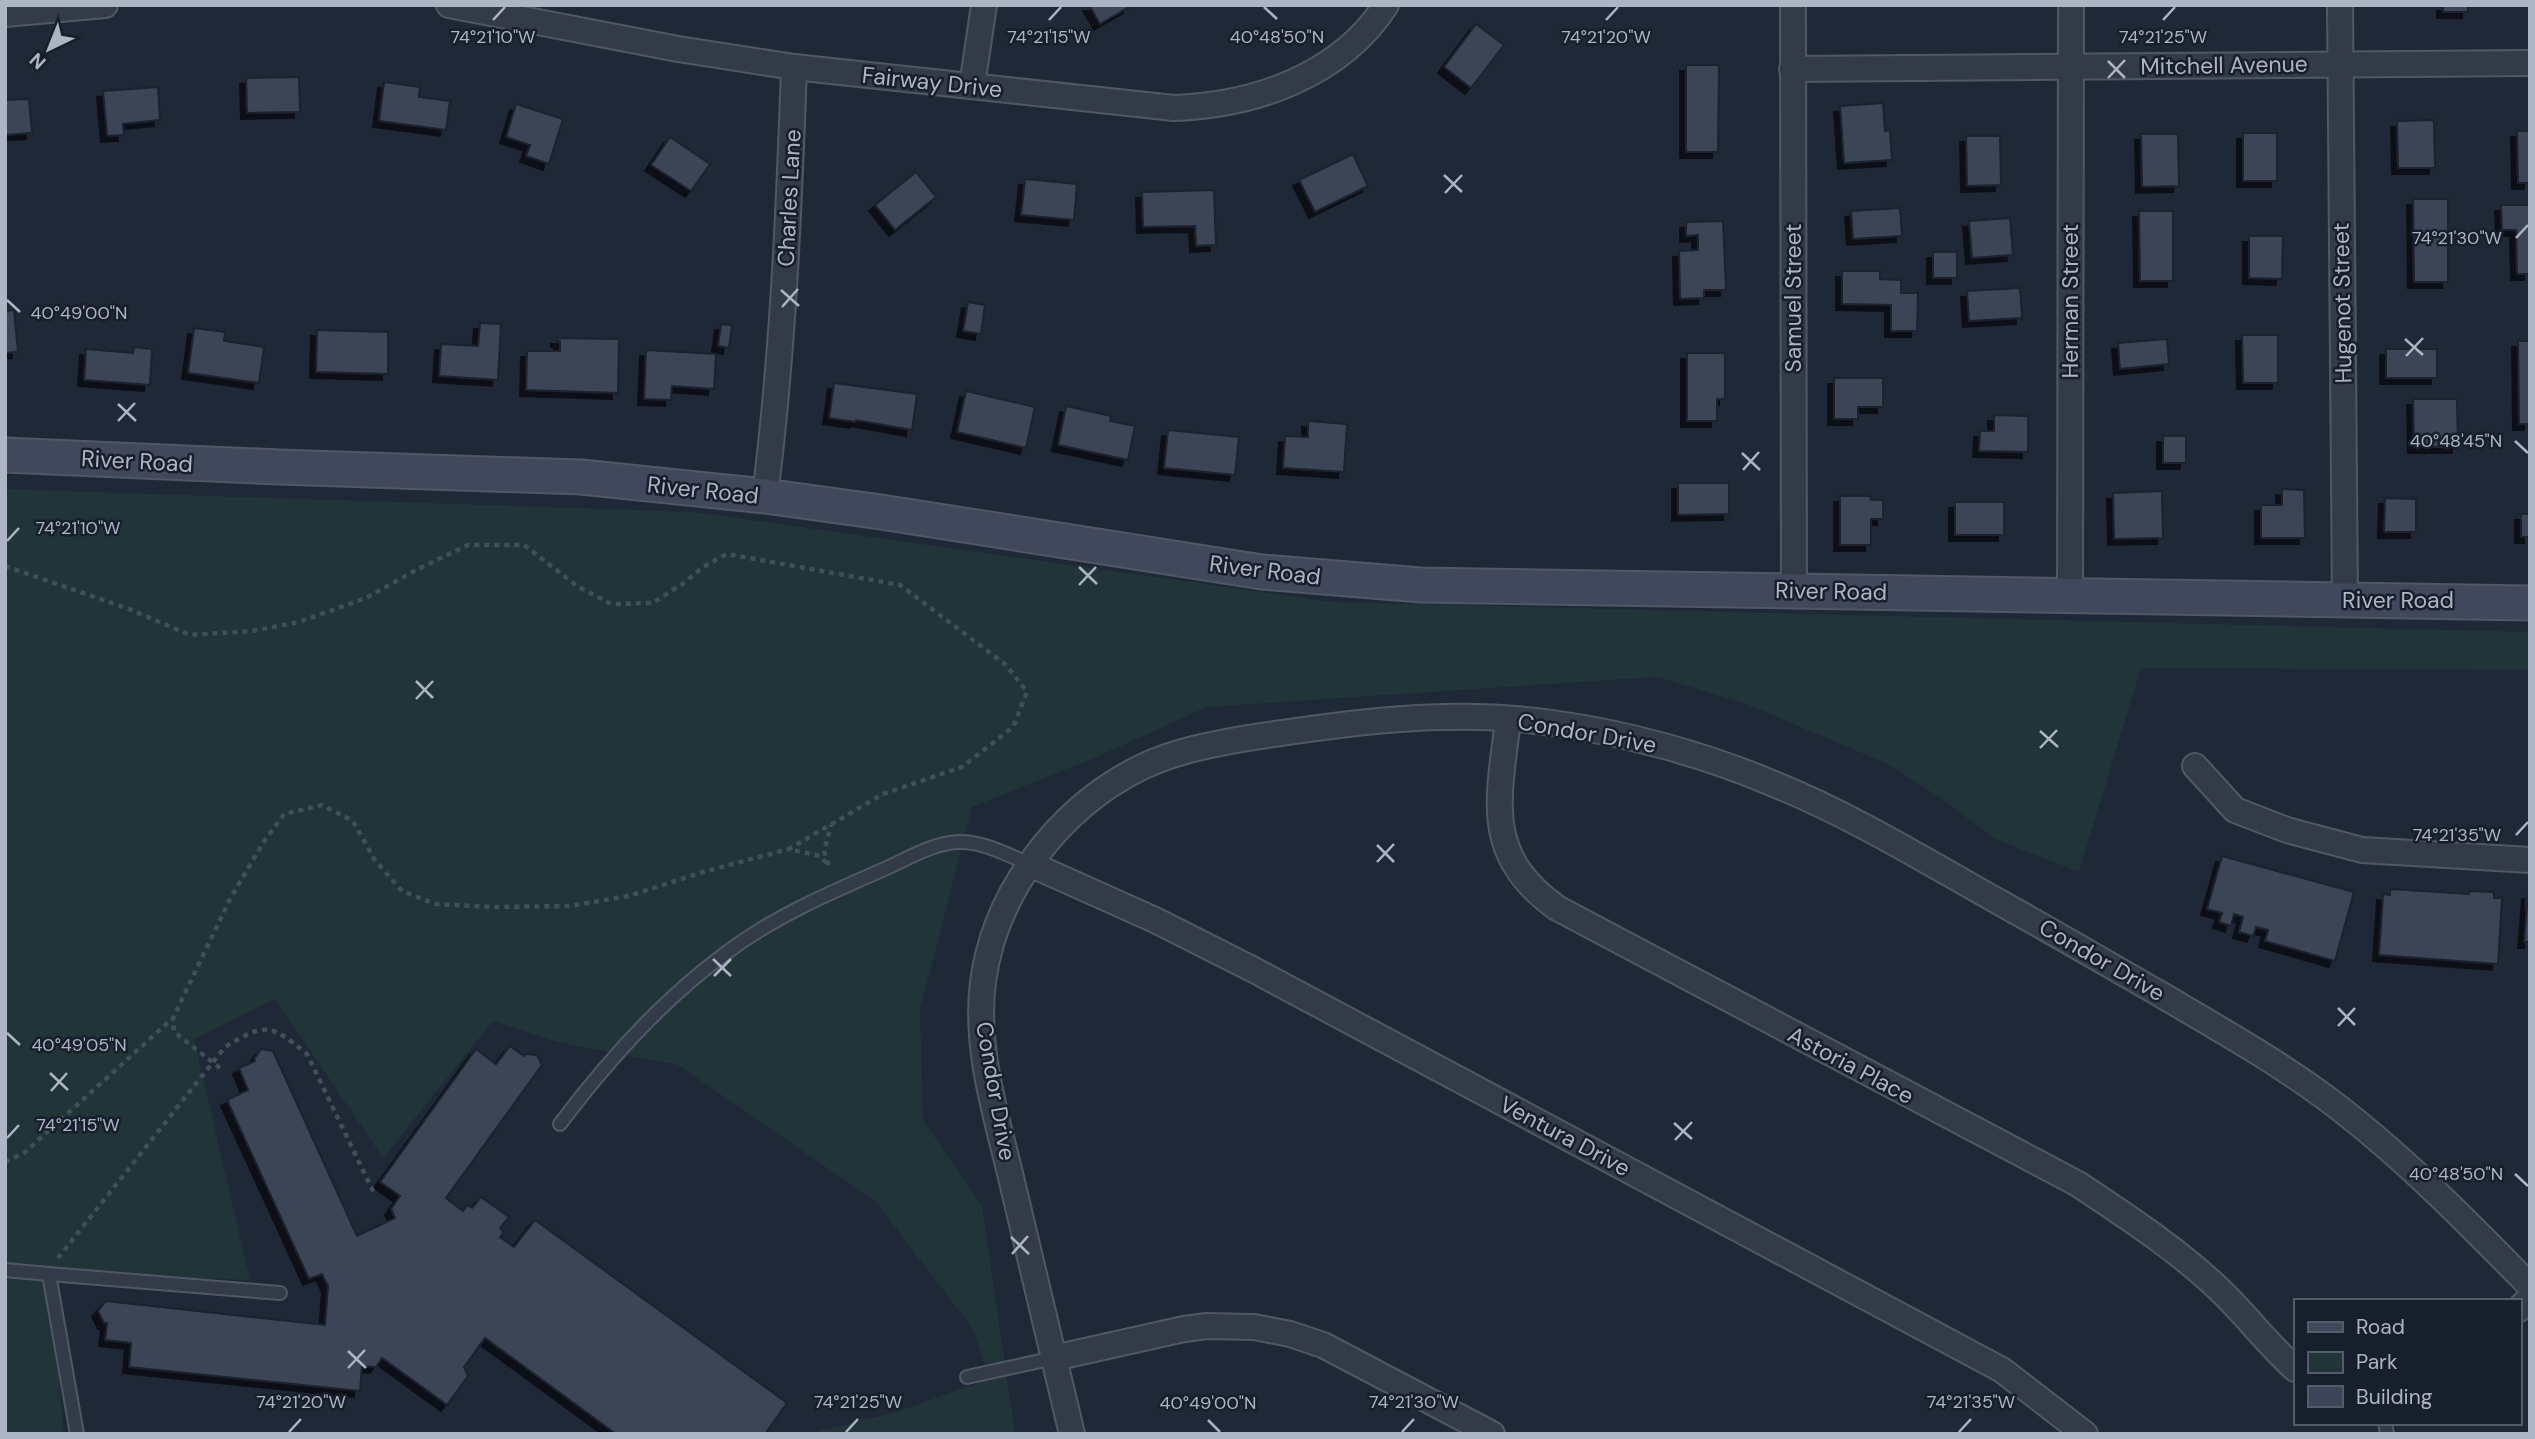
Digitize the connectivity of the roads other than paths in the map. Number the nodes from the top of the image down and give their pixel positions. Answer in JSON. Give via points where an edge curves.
{"nodes":[{"id":1,"x":105,"y":5,"type":"edge"},
{"id":2,"x":449,"y":5,"type":"edge"},
{"id":3,"x":984,"y":5,"type":"edge"},
{"id":4,"x":1386,"y":5,"type":"edge"},
{"id":5,"x":1793,"y":5,"type":"edge"},
{"id":6,"x":2071,"y":5,"type":"edge"},
{"id":7,"x":2340,"y":5,"type":"edge"},
{"id":8,"x":5,"y":15,"type":"edge"},
{"id":9,"x":2530,"y":62,"type":"edge"},
{"id":10,"x":2340,"y":63,"type":"junction"},
{"id":11,"x":2071,"y":66,"type":"junction"},
{"id":12,"x":794,"y":67,"type":"junction"},
{"id":13,"x":1793,"y":68,"type":"junction"},
{"id":14,"x":972,"y":86,"type":"junction"},
{"id":15,"x":5,"y":454,"type":"edge"},
{"id":16,"x":765,"y":496,"type":"junction"},
{"id":17,"x":1794,"y":590,"type":"junction"},
{"id":18,"x":2070,"y":597,"type":"junction"},
{"id":19,"x":2345,"y":600,"type":"junction"},
{"id":20,"x":2530,"y":603,"type":"edge"},
{"id":21,"x":1508,"y":719,"type":"junction"},
{"id":22,"x":2195,"y":766,"type":"dead end"},
{"id":23,"x":2530,"y":860,"type":"edge"},
{"id":24,"x":1030,"y":864,"type":"junction"},
{"id":25,"x":560,"y":1124,"type":"dead end"},
{"id":26,"x":5,"y":1270,"type":"edge"},
{"id":27,"x":49,"y":1274,"type":"junction"},
{"id":28,"x":2530,"y":1286,"type":"edge"},
{"id":29,"x":280,"y":1293,"type":"dead end"},
{"id":30,"x":1054,"y":1358,"type":"junction"},
{"id":31,"x":2294,"y":1367,"type":"edge"},
{"id":32,"x":967,"y":1377,"type":"dead end"},
{"id":33,"x":77,"y":1434,"type":"edge"},
{"id":34,"x":1072,"y":1434,"type":"edge"},
{"id":35,"x":1492,"y":1434,"type":"edge"},
{"id":36,"x":2085,"y":1434,"type":"edge"}],
"edges":[{"from":1,"to":8,"type":"street"},
{"from":2,"to":12,"type":"street","name":"Fairway Drive","via":[[678,50]]},
{"from":3,"to":14,"type":"street"},
{"from":4,"to":14,"type":"street","name":"Fairway Drive","via":[[1337,56],[1306,76],[1237,102],[1174,108]]},
{"from":5,"to":13,"type":"street","name":"Samuel Street"},
{"from":6,"to":11,"type":"street","name":"Herman Street"},
{"from":7,"to":10,"type":"street","name":"Hugenot Street"},
{"from":9,"to":10,"type":"street","name":"Mitchell Avenue"},
{"from":10,"to":11,"type":"street","name":"Mitchell Avenue"},
{"from":10,"to":19,"type":"street","name":"Hugenot Street"},
{"from":11,"to":13,"type":"street","name":"Mitchell Avenue"},
{"from":11,"to":18,"type":"street","name":"Herman Street"},
{"from":12,"to":14,"type":"street","name":"Fairway Drive"},
{"from":12,"to":16,"type":"street","name":"Charles Lane","via":[[787,261]]},
{"from":13,"to":17,"type":"street","name":"Samuel Street"},
{"from":15,"to":16,"type":"street","name":"River Road","via":[[581,477]]},
{"from":16,"to":17,"type":"street","name":"River Road","via":[[1275,573],[1421,585]]},
{"from":17,"to":18,"type":"street","name":"River Road"},
{"from":18,"to":19,"type":"street","name":"River Road"},
{"from":19,"to":20,"type":"street","name":"River Road"},
{"from":21,"to":24,"type":"street","name":"Condor Drive","via":[[1386,718],[1190,750],[1143,766],[1108,786],[1071,817]]},
{"from":21,"to":28,"type":"street","name":"Condor Drive","via":[[1552,723],[1714,761],[1855,821],[2234,1037],[2325,1098],[2451,1205]]},
{"from":21,"to":31,"type":"street","name":"Astoria Place","via":[[1499,806],[1501,831],[1525,881],[1539,895],[2078,1184],[2151,1232],[2197,1270]]},
{"from":22,"to":23,"type":"street","via":[[2235,810],[2287,830],[2362,850]]},
{"from":24,"to":25,"type":"lane","via":[[977,843],[956,842],[781,918],[727,951],[652,1017],[612,1058]]},
{"from":24,"to":30,"type":"street","name":"Condor Drive","via":[[996,928],[983,982],[982,1037]]},
{"from":24,"to":36,"type":"street","name":"Ventura Drive","via":[[1254,970],[2002,1370]]},
{"from":26,"to":27,"type":"lane"},
{"from":27,"to":29,"type":"lane"},
{"from":27,"to":33,"type":"lane"},
{"from":30,"to":32,"type":"lane"},
{"from":30,"to":34,"type":"street","name":"Condor Drive"},
{"from":30,"to":35,"type":"street","via":[[1184,1329],[1254,1327],[1324,1345]]}]}
